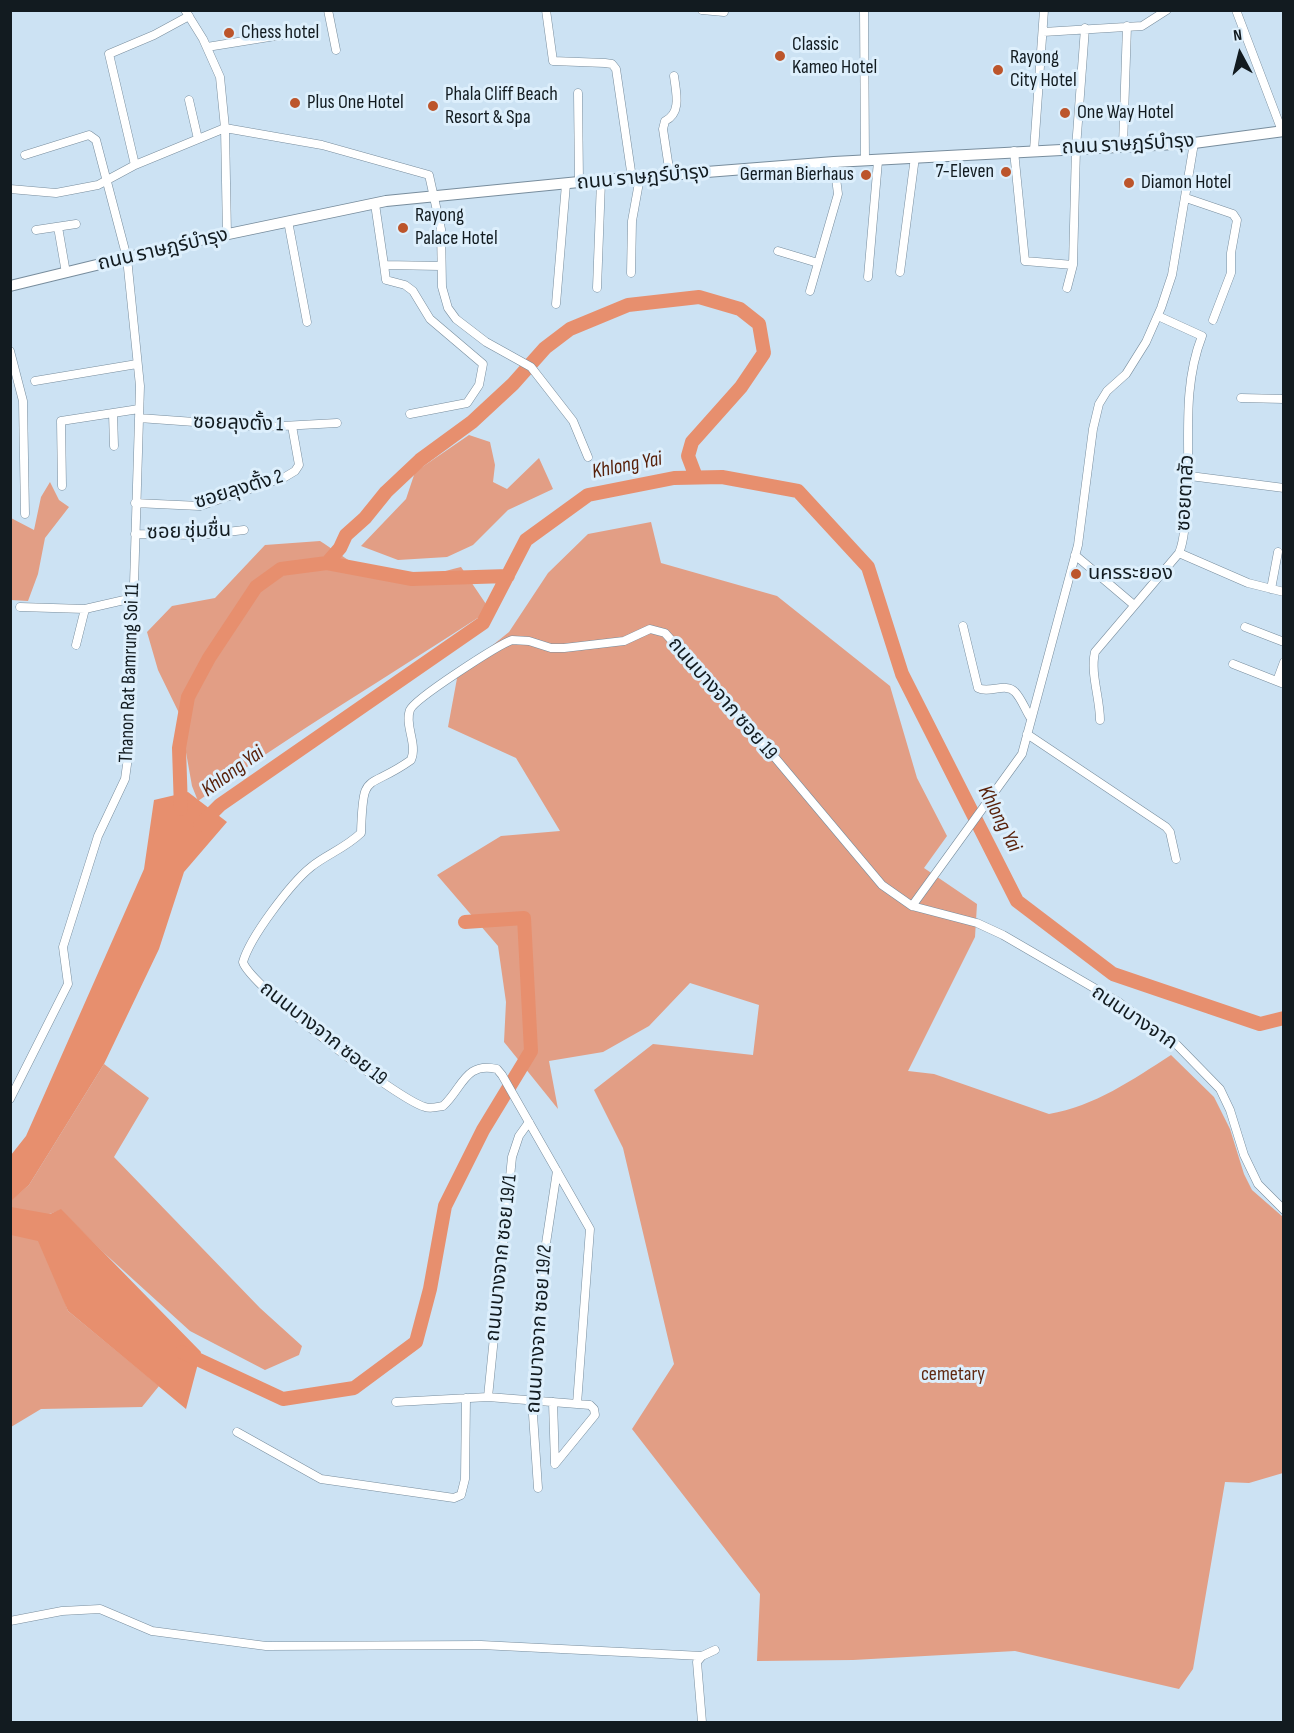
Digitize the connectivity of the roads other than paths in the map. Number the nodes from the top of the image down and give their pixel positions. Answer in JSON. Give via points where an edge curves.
{"nodes":[{"id":1,"x":328,"y":10,"type":"edge"},
{"id":2,"x":546,"y":10,"type":"edge"},
{"id":3,"x":702,"y":10,"type":"edge"},
{"id":4,"x":864,"y":10,"type":"edge"},
{"id":5,"x":1044,"y":10,"type":"edge"},
{"id":6,"x":1167,"y":10,"type":"edge"},
{"id":7,"x":1236,"y":10,"type":"edge"},
{"id":8,"x":724,"y":12,"type":"edge"},
{"id":9,"x":187,"y":13,"type":"edge"},
{"id":10,"x":1127,"y":26,"type":"junction"},
{"id":11,"x":1085,"y":28,"type":"junction"},
{"id":12,"x":1042,"y":32,"type":"junction"},
{"id":13,"x":294,"y":33,"type":"dead end"},
{"id":14,"x":207,"y":47,"type":"junction"},
{"id":15,"x":336,"y":50,"type":"dead end"},
{"id":16,"x":674,"y":76,"type":"dead end"},
{"id":17,"x":578,"y":93,"type":"dead end"},
{"id":18,"x":189,"y":100,"type":"dead end"},
{"id":19,"x":225,"y":128,"type":"junction"},
{"id":20,"x":1283,"y":131,"type":"edge"},
{"id":21,"x":198,"y":139,"type":"junction"},
{"id":22,"x":1194,"y":142,"type":"junction"},
{"id":23,"x":1123,"y":147,"type":"junction"},
{"id":24,"x":1076,"y":148,"type":"junction"},
{"id":25,"x":1034,"y":150,"type":"junction"},
{"id":26,"x":1014,"y":151,"type":"junction"},
{"id":27,"x":25,"y":155,"type":"dead end"},
{"id":28,"x":915,"y":157,"type":"junction"},
{"id":29,"x":865,"y":161,"type":"junction"},
{"id":30,"x":878,"y":161,"type":"junction"},
{"id":31,"x":834,"y":162,"type":"junction"},
{"id":32,"x":135,"y":165,"type":"junction"},
{"id":33,"x":670,"y":175,"type":"junction"},
{"id":34,"x":636,"y":178,"type":"junction"},
{"id":35,"x":106,"y":181,"type":"junction"},
{"id":36,"x":601,"y":181,"type":"junction"},
{"id":37,"x":579,"y":182,"type":"junction"},
{"id":38,"x":566,"y":184,"type":"junction"},
{"id":39,"x":10,"y":189,"type":"edge"},
{"id":40,"x":434,"y":196,"type":"junction"},
{"id":41,"x":1186,"y":198,"type":"junction"},
{"id":42,"x":375,"y":204,"type":"junction"},
{"id":43,"x":288,"y":222,"type":"junction"},
{"id":44,"x":76,"y":224,"type":"dead end"},
{"id":45,"x":58,"y":227,"type":"junction"},
{"id":46,"x":36,"y":230,"type":"dead end"},
{"id":47,"x":227,"y":235,"type":"junction"},
{"id":48,"x":778,"y":251,"type":"dead end"},
{"id":49,"x":127,"y":258,"type":"junction"},
{"id":50,"x":818,"y":263,"type":"junction"},
{"id":51,"x":384,"y":264,"type":"junction"},
{"id":52,"x":1073,"y":265,"type":"junction"},
{"id":53,"x":441,"y":266,"type":"junction"},
{"id":54,"x":900,"y":272,"type":"dead end"},
{"id":55,"x":66,"y":273,"type":"junction"},
{"id":56,"x":631,"y":273,"type":"dead end"},
{"id":57,"x":868,"y":277,"type":"dead end"},
{"id":58,"x":10,"y":286,"type":"edge"},
{"id":59,"x":597,"y":288,"type":"dead end"},
{"id":60,"x":1067,"y":288,"type":"dead end"},
{"id":61,"x":810,"y":291,"type":"dead end"},
{"id":62,"x":556,"y":304,"type":"dead end"},
{"id":63,"x":1158,"y":316,"type":"junction"},
{"id":64,"x":1213,"y":320,"type":"dead end"},
{"id":65,"x":307,"y":322,"type":"dead end"},
{"id":66,"x":10,"y":351,"type":"edge"},
{"id":67,"x":137,"y":364,"type":"junction"},
{"id":68,"x":35,"y":381,"type":"dead end"},
{"id":69,"x":1241,"y":398,"type":"dead end"},
{"id":70,"x":1284,"y":399,"type":"edge"},
{"id":71,"x":139,"y":409,"type":"junction"},
{"id":72,"x":113,"y":413,"type":"junction"},
{"id":73,"x":410,"y":414,"type":"dead end"},
{"id":74,"x":139,"y":418,"type":"junction"},
{"id":75,"x":337,"y":423,"type":"dead end"},
{"id":76,"x":292,"y":426,"type":"junction"},
{"id":77,"x":114,"y":446,"type":"dead end"},
{"id":78,"x":588,"y":457,"type":"dead end"},
{"id":79,"x":1190,"y":476,"type":"junction"},
{"id":80,"x":62,"y":486,"type":"dead end"},
{"id":81,"x":1284,"y":488,"type":"edge"},
{"id":82,"x":135,"y":502,"type":"junction"},
{"id":83,"x":25,"y":514,"type":"dead end"},
{"id":84,"x":244,"y":530,"type":"dead end"},
{"id":85,"x":135,"y":534,"type":"junction"},
{"id":86,"x":1278,"y":552,"type":"dead end"},
{"id":87,"x":1179,"y":553,"type":"junction"},
{"id":88,"x":1075,"y":555,"type":"junction"},
{"id":89,"x":1270,"y":590,"type":"junction"},
{"id":90,"x":1284,"y":592,"type":"edge"},
{"id":91,"x":133,"y":598,"type":"junction"},
{"id":92,"x":1134,"y":604,"type":"junction"},
{"id":93,"x":20,"y":607,"type":"dead end"},
{"id":94,"x":85,"y":609,"type":"junction"},
{"id":95,"x":963,"y":626,"type":"dead end"},
{"id":96,"x":1245,"y":627,"type":"dead end"},
{"id":97,"x":1284,"y":642,"type":"edge"},
{"id":98,"x":76,"y":645,"type":"dead end"},
{"id":99,"x":1284,"y":662,"type":"edge"},
{"id":100,"x":1233,"y":664,"type":"dead end"},
{"id":101,"x":1280,"y":683,"type":"edge"},
{"id":102,"x":1030,"y":717,"type":"junction"},
{"id":103,"x":1100,"y":720,"type":"dead end"},
{"id":104,"x":1027,"y":734,"type":"junction"},
{"id":105,"x":1176,"y":859,"type":"dead end"},
{"id":106,"x":912,"y":906,"type":"junction"},
{"id":107,"x":10,"y":1100,"type":"edge"},
{"id":108,"x":528,"y":1122,"type":"junction"},
{"id":109,"x":557,"y":1171,"type":"junction"},
{"id":110,"x":1284,"y":1210,"type":"edge"},
{"id":111,"x":488,"y":1397,"type":"junction"},
{"id":112,"x":466,"y":1398,"type":"junction"},
{"id":113,"x":532,"y":1400,"type":"junction"},
{"id":114,"x":396,"y":1402,"type":"dead end"},
{"id":115,"x":553,"y":1402,"type":"junction"},
{"id":116,"x":577,"y":1404,"type":"junction"},
{"id":117,"x":237,"y":1432,"type":"dead end"},
{"id":118,"x":538,"y":1488,"type":"dead end"},
{"id":119,"x":10,"y":1621,"type":"edge"},
{"id":120,"x":715,"y":1650,"type":"dead end"},
{"id":121,"x":702,"y":1656,"type":"junction"},
{"id":122,"x":702,"y":1722,"type":"edge"}],
"edges":[{"from":1,"to":15,"type":"street"},
{"from":2,"to":34,"type":"street","via":[[553,61],[612,64],[616,69]]},
{"from":3,"to":8,"type":"street"},
{"from":4,"to":29,"type":"street"},
{"from":5,"to":12,"type":"street"},
{"from":6,"to":10,"type":"street","via":[[1142,26]]},
{"from":7,"to":20,"type":"street"},
{"from":9,"to":14,"type":"street"},
{"from":9,"to":32,"type":"street","via":[[154,35],[108,54]]},
{"from":10,"to":11,"type":"street"},
{"from":10,"to":23,"type":"street"},
{"from":11,"to":12,"type":"street"},
{"from":11,"to":24,"type":"street"},
{"from":12,"to":25,"type":"street"},
{"from":13,"to":14,"type":"street"},
{"from":14,"to":19,"type":"street","via":[[220,77]]},
{"from":16,"to":33,"type":"street","via":[[677,108],[663,129]]},
{"from":17,"to":37,"type":"street"},
{"from":18,"to":21,"type":"street"},
{"from":19,"to":21,"type":"street"},
{"from":19,"to":40,"type":"street","via":[[322,145],[424,172],[432,179]]},
{"from":19,"to":47,"type":"street"},
{"from":20,"to":22,"type":"street","name":"ถนน ราษฎร์บำรุง"},
{"from":21,"to":32,"type":"street"},
{"from":22,"to":23,"type":"street","name":"ถนน ราษฎร์บำรุง"},
{"from":22,"to":41,"type":"street"},
{"from":23,"to":24,"type":"street","name":"ถนน ราษฎร์บำรุง"},
{"from":24,"to":25,"type":"street","name":"ถนน ราษฎร์บำรุง"},
{"from":24,"to":52,"type":"street"},
{"from":25,"to":26,"type":"street","name":"ถนน ราษฎร์บำรุง"},
{"from":26,"to":28,"type":"street","name":"ถนน ราษฎร์บำรุง"},
{"from":26,"to":52,"type":"street","via":[[1025,261]]},
{"from":27,"to":35,"type":"street","name":"Thanon Rat Bamrung Soi 11","via":[[89,135],[96,140]]},
{"from":28,"to":30,"type":"street","name":"ถนน ราษฎร์บำรุง"},
{"from":28,"to":54,"type":"street"},
{"from":29,"to":30,"type":"street","name":"ถนน ราษฎร์บำรุง"},
{"from":29,"to":31,"type":"street","name":"ถนน ราษฎร์บำรุง"},
{"from":30,"to":57,"type":"street"},
{"from":31,"to":33,"type":"street","name":"ถนน ราษฎร์บำรุง"},
{"from":31,"to":50,"type":"street","via":[[838,194]]},
{"from":32,"to":35,"type":"street"},
{"from":33,"to":34,"type":"street","name":"ถนน ราษฎร์บำรุง"},
{"from":34,"to":36,"type":"street","name":"ถนน ราษฎร์บำรุง"},
{"from":34,"to":56,"type":"street"},
{"from":35,"to":39,"type":"street","via":[[71,192]]},
{"from":35,"to":49,"type":"street","name":"Thanon Rat Bamrung Soi 11"},
{"from":36,"to":37,"type":"street","name":"ถนน ราษฎร์บำรุง"},
{"from":36,"to":59,"type":"street"},
{"from":37,"to":38,"type":"street","name":"ถนน ราษฎร์บำรุง"},
{"from":38,"to":40,"type":"street","name":"ถนน ราษฎร์บำรุง"},
{"from":38,"to":62,"type":"street"},
{"from":40,"to":42,"type":"street","name":"ถนน ราษฎร์บำรุง"},
{"from":40,"to":53,"type":"street","via":[[441,229]]},
{"from":41,"to":63,"type":"street","via":[[1172,275]]},
{"from":41,"to":64,"type":"street","via":[[1233,214],[1237,220],[1231,273]]},
{"from":42,"to":43,"type":"street","name":"ถนน ราษฎร์บำรุง"},
{"from":42,"to":51,"type":"street"},
{"from":43,"to":47,"type":"street","name":"ถนน ราษฎร์บำรุง"},
{"from":43,"to":65,"type":"street"},
{"from":44,"to":45,"type":"street"},
{"from":45,"to":46,"type":"street"},
{"from":45,"to":55,"type":"street"},
{"from":47,"to":49,"type":"street","name":"ถนน ราษฎร์บำรุง"},
{"from":48,"to":50,"type":"street"},
{"from":49,"to":55,"type":"street","name":"ถนน ราษฎร์บำรุง"},
{"from":49,"to":67,"type":"street","name":"Thanon Rat Bamrung Soi 11"},
{"from":50,"to":61,"type":"street"},
{"from":51,"to":53,"type":"street"},
{"from":51,"to":73,"type":"street","via":[[384,278],[409,287],[430,319],[483,364],[479,385],[467,403]]},
{"from":52,"to":60,"type":"street"},
{"from":53,"to":78,"type":"street","via":[[444,298],[452,314],[486,342],[531,367],[573,421]]},
{"from":55,"to":58,"type":"street","name":"ถนน ราษฎร์บำรุง"},
{"from":63,"to":79,"type":"street","name":"ซอยตาสัว","via":[[1202,336],[1187,405]]},
{"from":63,"to":88,"type":"street","via":[[1126,374],[1099,404]]},
{"from":66,"to":83,"type":"street","via":[[22,401]]},
{"from":67,"to":68,"type":"street"},
{"from":67,"to":71,"type":"street","name":"Thanon Rat Bamrung Soi 11"},
{"from":69,"to":70,"type":"street"},
{"from":71,"to":72,"type":"street"},
{"from":71,"to":74,"type":"street","name":"Thanon Rat Bamrung Soi 11"},
{"from":72,"to":77,"type":"street"},
{"from":72,"to":80,"type":"street","via":[[61,421]]},
{"from":74,"to":76,"type":"street","name":"ซอยลุงตั้ง 1"},
{"from":74,"to":82,"type":"street","name":"Thanon Rat Bamrung Soi 11"},
{"from":75,"to":76,"type":"street","name":"ซอยลุงตั้ง 1"},
{"from":76,"to":82,"type":"street","name":"ซอยลุงตั้ง 2","via":[[298,465],[285,477],[200,506]]},
{"from":79,"to":81,"type":"street"},
{"from":79,"to":87,"type":"street","name":"ซอยตาสัว"},
{"from":82,"to":85,"type":"street","name":"Thanon Rat Bamrung Soi 11"},
{"from":84,"to":85,"type":"street","name":"ซอย ชุ่มชื่น","via":[[201,535]]},
{"from":85,"to":91,"type":"street","name":"Thanon Rat Bamrung Soi 11"},
{"from":86,"to":89,"type":"street"},
{"from":87,"to":89,"type":"street"},
{"from":87,"to":92,"type":"street","name":"ซอยตาสัว"},
{"from":88,"to":92,"type":"street"},
{"from":88,"to":102,"type":"street"},
{"from":89,"to":90,"type":"street"},
{"from":91,"to":94,"type":"street"},
{"from":91,"to":107,"type":"street","name":"Thanon Rat Bamrung Soi 11","via":[[125,779],[98,836],[70,920],[63,946],[68,984]]},
{"from":92,"to":103,"type":"street","name":"ซอยตาสัว","via":[[1095,652]]},
{"from":93,"to":94,"type":"street"},
{"from":94,"to":98,"type":"street"},
{"from":95,"to":102,"type":"street","via":[[978,688],[1015,691]]},
{"from":96,"to":97,"type":"street"},
{"from":99,"to":101,"type":"street"},
{"from":100,"to":101,"type":"street"},
{"from":102,"to":104,"type":"street"},
{"from":104,"to":105,"type":"street","via":[[1166,827]]},
{"from":104,"to":106,"type":"street","via":[[1022,754]]},
{"from":106,"to":108,"type":"street","name":"ถนนบางจาก ซอย 19","via":[[882,885],[664,633],[650,629],[624,640],[555,648],[521,640],[504,643],[411,707],[411,760],[371,781],[363,792],[361,832],[346,847],[311,867],[273,911],[243,962],[247,973],[266,991],[414,1102],[425,1107],[443,1106],[475,1068],[497,1069]]},
{"from":106,"to":110,"type":"street","name":"ถนนบางจาก","via":[[977,923],[1003,935],[1120,1003],[1177,1045],[1220,1089],[1258,1184]]},
{"from":108,"to":109,"type":"street","name":"ถนนบางจาก ซอย 19"},
{"from":108,"to":111,"type":"street","name":"ถนนบางจาก ซอย 19/1","via":[[512,1157]]},
{"from":109,"to":113,"type":"street","name":"ถนนบางจาก ซอย 19/2","via":[[545,1250]]},
{"from":109,"to":116,"type":"street","name":"ถนนบางจาก ซอย 19","via":[[588,1223],[591,1236]]},
{"from":111,"to":112,"type":"street"},
{"from":111,"to":113,"type":"street"},
{"from":112,"to":114,"type":"street"},
{"from":112,"to":117,"type":"street","via":[[465,1479],[462,1495],[454,1498],[321,1479]]},
{"from":113,"to":115,"type":"street"},
{"from":113,"to":118,"type":"street","name":"ถนนบางจาก ซอย 19/2"},
{"from":115,"to":116,"type":"street"},
{"from":115,"to":116,"type":"street","via":[[555,1464],[596,1414],[590,1405]]},
{"from":119,"to":121,"type":"street","via":[[99,1609],[152,1631],[266,1646],[482,1645]]},
{"from":120,"to":121,"type":"street"},
{"from":121,"to":122,"type":"street","via":[[697,1662]]}]}
